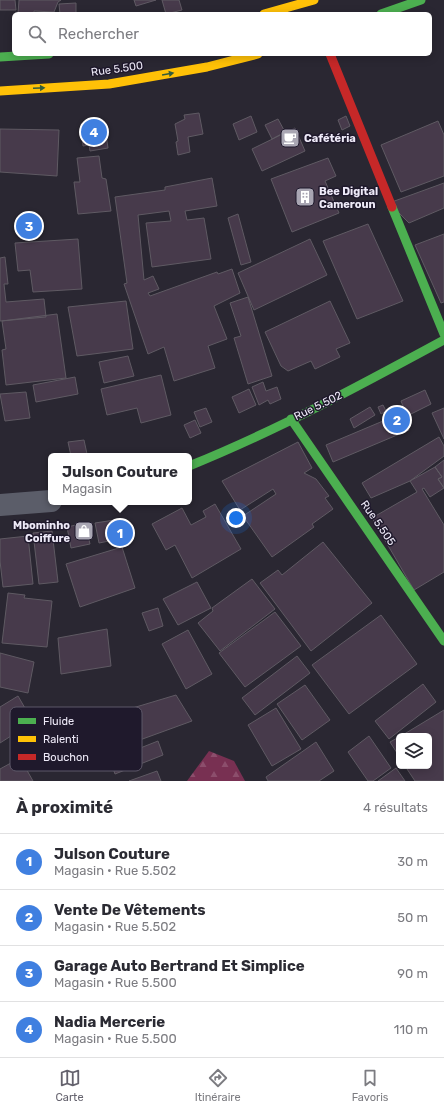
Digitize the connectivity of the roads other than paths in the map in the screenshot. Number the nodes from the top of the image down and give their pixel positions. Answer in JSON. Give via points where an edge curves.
{"nodes":[{"id":1,"x":314,"y":0,"type":"edge"},
{"id":2,"x":421,"y":0,"type":"edge"},
{"id":3,"x":271,"y":12,"type":"edge"},
{"id":4,"x":387,"y":12,"type":"edge"},
{"id":5,"x":16,"y":56,"type":"edge"},
{"id":6,"x":250,"y":56,"type":"edge"},
{"id":7,"x":331,"y":56,"type":"edge"},
{"id":8,"x":0,"y":57,"type":"edge"},
{"id":9,"x":0,"y":91,"type":"edge"},
{"id":10,"x":444,"y":334,"type":"edge"},
{"id":11,"x":444,"y":340,"type":"edge"},
{"id":12,"x":291,"y":419,"type":"junction"},
{"id":13,"x":192,"y":465,"type":"edge"},
{"id":14,"x":48,"y":501,"type":"edge"},
{"id":15,"x":0,"y":505,"type":"edge"},
{"id":16,"x":444,"y":641,"type":"edge"}],
"edges":[{"from":1,"to":3,"type":"street"},
{"from":2,"to":4,"type":"street"},
{"from":5,"to":8,"type":"street"},
{"from":9,"to":6,"type":"street","name":"Rue 5.500","one_way":true,"via":[[109,84],[207,67]]},
{"from":7,"to":10,"type":"street"},
{"from":11,"to":12,"type":"street","name":"Rue 5.502"},
{"from":12,"to":13,"type":"street","name":"Rue 5.502","via":[[231,449]]},
{"from":12,"to":16,"type":"street","name":"Rue 5.505"},
{"from":14,"to":15,"type":"street"}]}
